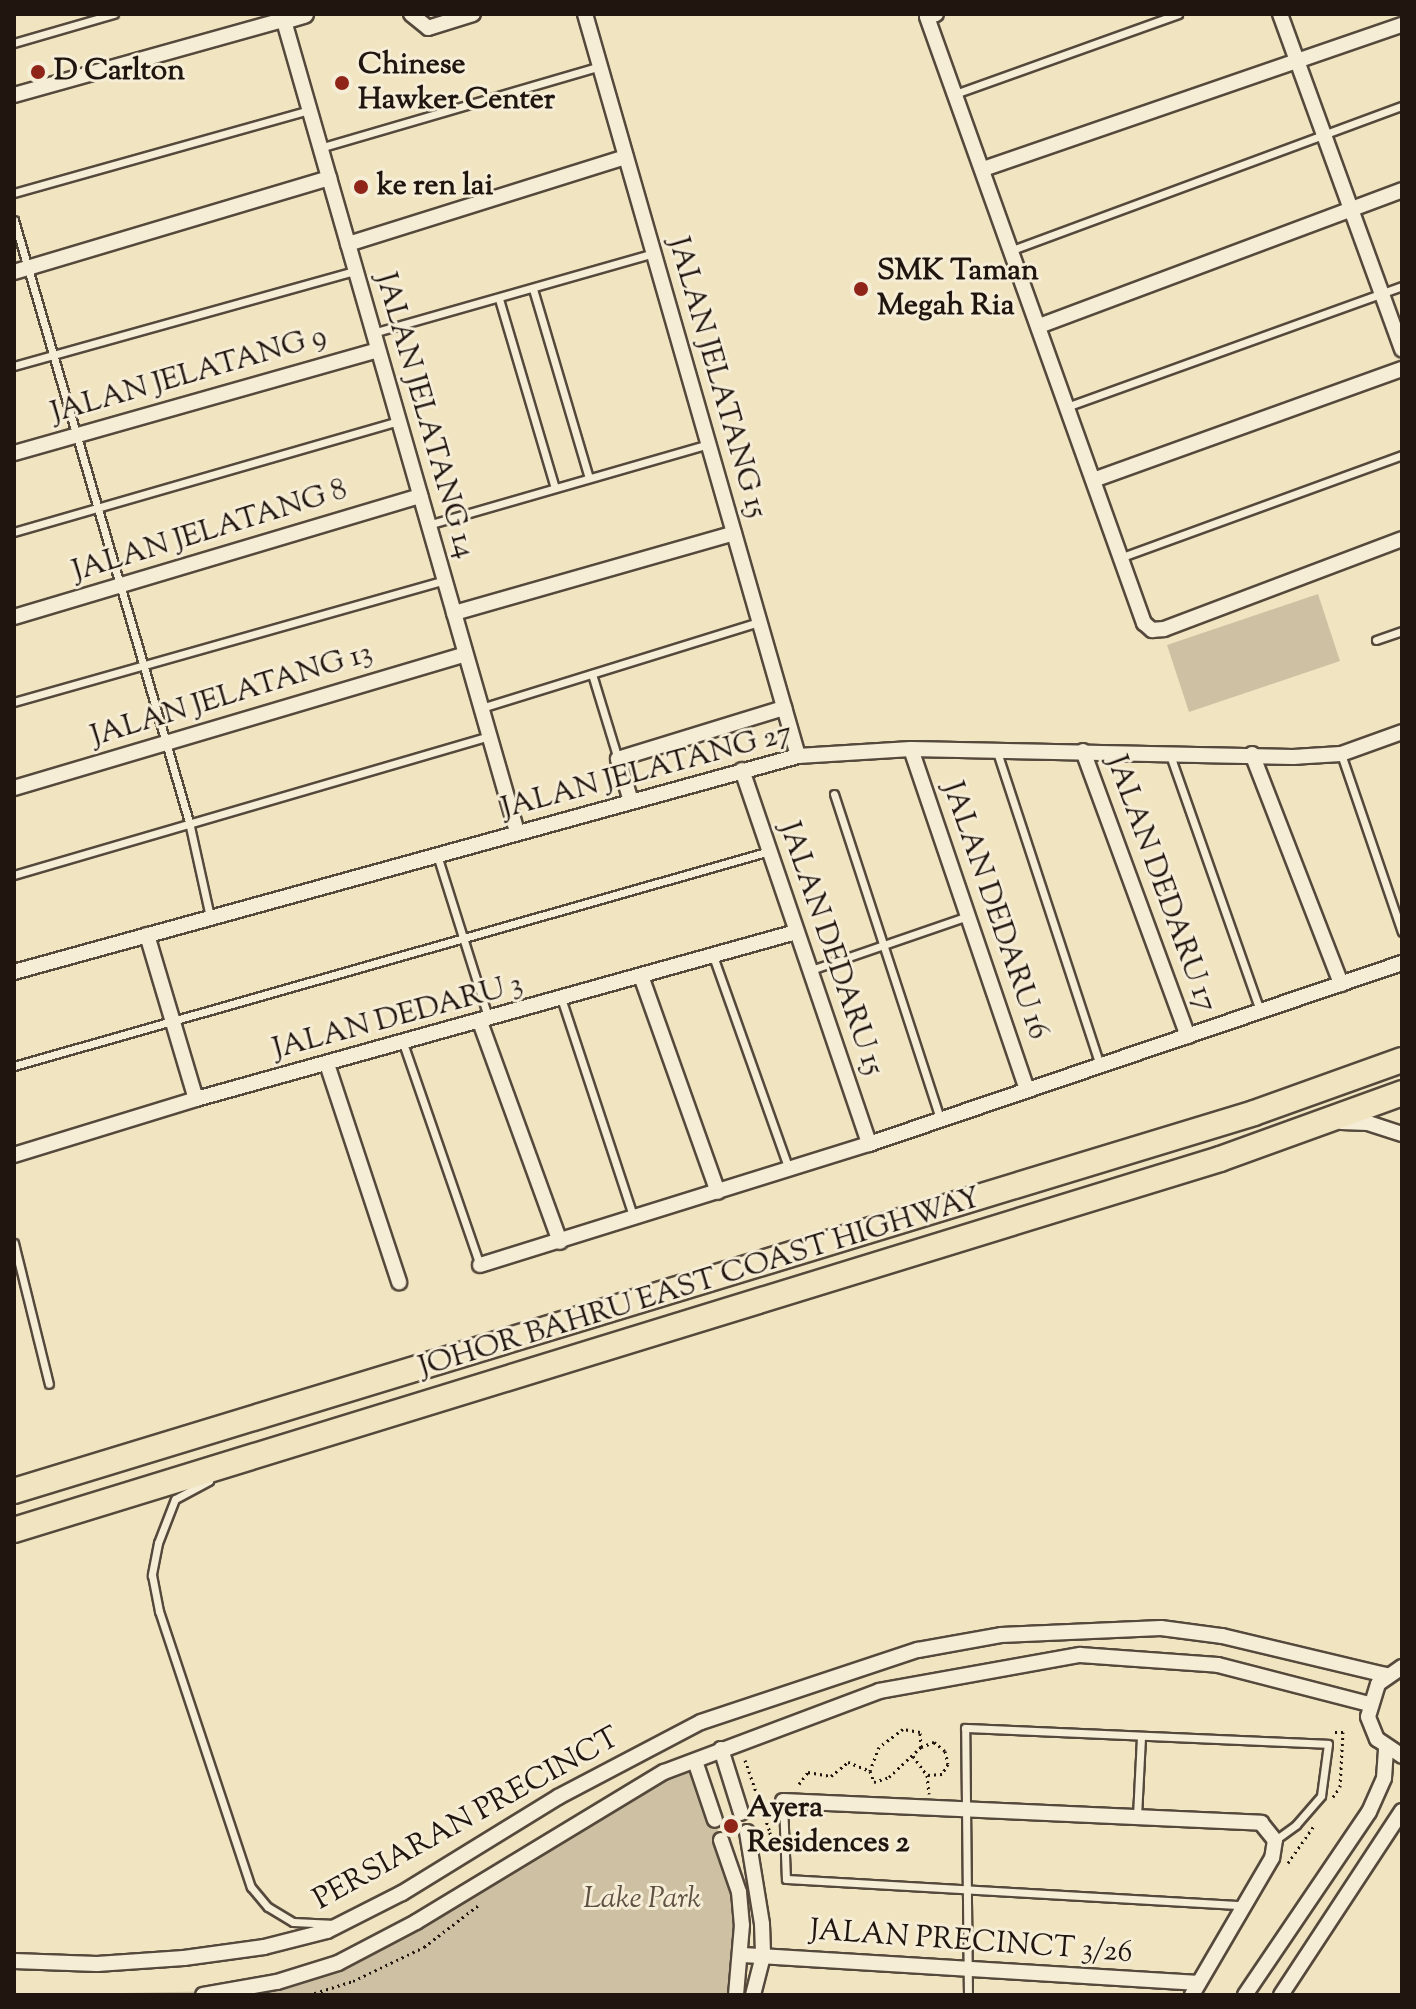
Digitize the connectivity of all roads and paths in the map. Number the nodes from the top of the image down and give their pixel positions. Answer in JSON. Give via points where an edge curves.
{"nodes":[{"id":1,"x":114,"y":14,"type":"edge"},
{"id":2,"x":304,"y":14,"type":"edge"},
{"id":3,"x":411,"y":14,"type":"edge"},
{"id":4,"x":473,"y":14,"type":"edge"},
{"id":5,"x":585,"y":14,"type":"edge"},
{"id":6,"x":1178,"y":14,"type":"edge"},
{"id":7,"x":1280,"y":14,"type":"edge"},
{"id":8,"x":930,"y":15,"type":"edge"},
{"id":9,"x":282,"y":17,"type":"edge"},
{"id":10,"x":1402,"y":25,"type":"edge"},
{"id":11,"x":14,"y":43,"type":"edge"},
{"id":12,"x":1298,"y":63,"type":"junction"},
{"id":13,"x":600,"y":66,"type":"junction"},
{"id":14,"x":955,"y":94,"type":"junction"},
{"id":15,"x":14,"y":95,"type":"edge"},
{"id":16,"x":1402,"y":106,"type":"edge"},
{"id":17,"x":309,"y":110,"type":"junction"},
{"id":18,"x":1323,"y":135,"type":"junction"},
{"id":19,"x":320,"y":148,"type":"junction"},
{"id":20,"x":626,"y":157,"type":"junction"},
{"id":21,"x":983,"y":169,"type":"junction"},
{"id":22,"x":329,"y":178,"type":"junction"},
{"id":23,"x":1402,"y":190,"type":"edge"},
{"id":24,"x":14,"y":193,"type":"edge"},
{"id":25,"x":1349,"y":209,"type":"junction"},
{"id":26,"x":14,"y":220,"type":"edge"},
{"id":27,"x":348,"y":244,"type":"junction"},
{"id":28,"x":1012,"y":250,"type":"junction"},
{"id":29,"x":653,"y":253,"type":"junction"},
{"id":30,"x":21,"y":270,"type":"edge"},
{"id":31,"x":355,"y":271,"type":"junction"},
{"id":32,"x":1402,"y":286,"type":"edge"},
{"id":33,"x":533,"y":289,"type":"junction"},
{"id":34,"x":1381,"y":294,"type":"junction"},
{"id":35,"x":499,"y":299,"type":"junction"},
{"id":36,"x":1039,"y":326,"type":"junction"},
{"id":37,"x":373,"y":333,"type":"junction"},
{"id":38,"x":378,"y":350,"type":"junction"},
{"id":39,"x":1402,"y":350,"type":"edge"},
{"id":40,"x":55,"y":354,"type":"junction"},
{"id":41,"x":14,"y":366,"type":"edge"},
{"id":42,"x":1402,"y":369,"type":"edge"},
{"id":43,"x":1069,"y":406,"type":"junction"},
{"id":44,"x":398,"y":421,"type":"junction"},
{"id":45,"x":76,"y":436,"type":"junction"},
{"id":46,"x":708,"y":444,"type":"junction"},
{"id":47,"x":14,"y":453,"type":"edge"},
{"id":48,"x":1402,"y":455,"type":"edge"},
{"id":49,"x":589,"y":478,"type":"junction"},
{"id":50,"x":1096,"y":479,"type":"junction"},
{"id":51,"x":555,"y":488,"type":"junction"},
{"id":52,"x":420,"y":496,"type":"junction"},
{"id":53,"x":97,"y":508,"type":"junction"},
{"id":54,"x":428,"y":525,"type":"junction"},
{"id":55,"x":14,"y":532,"type":"edge"},
{"id":56,"x":734,"y":533,"type":"junction"},
{"id":57,"x":1402,"y":539,"type":"edge"},
{"id":58,"x":1122,"y":557,"type":"junction"},
{"id":59,"x":444,"y":580,"type":"junction"},
{"id":60,"x":120,"y":586,"type":"junction"},
{"id":61,"x":454,"y":613,"type":"junction"},
{"id":62,"x":14,"y":617,"type":"edge"},
{"id":63,"x":759,"y":622,"type":"junction"},
{"id":64,"x":1402,"y":631,"type":"edge"},
{"id":65,"x":1376,"y":640,"type":"dead end"},
{"id":66,"x":465,"y":654,"type":"junction"},
{"id":67,"x":143,"y":664,"type":"junction"},
{"id":68,"x":592,"y":674,"type":"junction"},
{"id":69,"x":14,"y":702,"type":"edge"},
{"id":70,"x":481,"y":708,"type":"junction"},
{"id":71,"x":784,"y":708,"type":"junction"},
{"id":72,"x":1402,"y":732,"type":"edge"},
{"id":73,"x":489,"y":736,"type":"junction"},
{"id":74,"x":166,"y":742,"type":"junction"},
{"id":75,"x":911,"y":749,"type":"junction"},
{"id":76,"x":997,"y":750,"type":"junction"},
{"id":77,"x":1083,"y":751,"type":"junction"},
{"id":78,"x":1169,"y":753,"type":"junction"},
{"id":79,"x":1252,"y":754,"type":"junction"},
{"id":80,"x":1341,"y":754,"type":"junction"},
{"id":81,"x":798,"y":756,"type":"junction"},
{"id":82,"x":618,"y":759,"type":"junction"},
{"id":83,"x":742,"y":770,"type":"junction"},
{"id":84,"x":14,"y":788,"type":"edge"},
{"id":85,"x":834,"y":794,"type":"dead end"},
{"id":86,"x":631,"y":801,"type":"junction"},
{"id":87,"x":189,"y":822,"type":"junction"},
{"id":88,"x":517,"y":832,"type":"junction"},
{"id":89,"x":770,"y":851,"type":"junction"},
{"id":90,"x":437,"y":855,"type":"junction"},
{"id":91,"x":14,"y":875,"type":"edge"},
{"id":92,"x":968,"y":916,"type":"junction"},
{"id":93,"x":210,"y":917,"type":"junction"},
{"id":94,"x":796,"y":932,"type":"junction"},
{"id":95,"x":1402,"y":932,"type":"edge"},
{"id":96,"x":147,"y":935,"type":"junction"},
{"id":97,"x":465,"y":938,"type":"junction"},
{"id":98,"x":883,"y":946,"type":"junction"},
{"id":99,"x":713,"y":956,"type":"junction"},
{"id":100,"x":1402,"y":963,"type":"edge"},
{"id":101,"x":809,"y":971,"type":"junction"},
{"id":102,"x":14,"y":972,"type":"edge"},
{"id":103,"x":641,"y":976,"type":"junction"},
{"id":104,"x":1341,"y":984,"type":"junction"},
{"id":105,"x":562,"y":1001,"type":"junction"},
{"id":106,"x":1260,"y":1011,"type":"junction"},
{"id":107,"x":484,"y":1021,"type":"junction"},
{"id":108,"x":174,"y":1022,"type":"junction"},
{"id":109,"x":1188,"y":1036,"type":"junction"},
{"id":110,"x":403,"y":1043,"type":"junction"},
{"id":111,"x":1402,"y":1060,"type":"edge"},
{"id":112,"x":327,"y":1064,"type":"junction"},
{"id":113,"x":1100,"y":1065,"type":"junction"},
{"id":114,"x":14,"y":1066,"type":"edge"},
{"id":115,"x":1027,"y":1090,"type":"junction"},
{"id":116,"x":1402,"y":1093,"type":"edge"},
{"id":117,"x":196,"y":1099,"type":"junction"},
{"id":118,"x":940,"y":1119,"type":"junction"},
{"id":119,"x":1316,"y":1125,"type":"junction"},
{"id":120,"x":1402,"y":1134,"type":"edge"},
{"id":121,"x":869,"y":1144,"type":"junction"},
{"id":122,"x":14,"y":1155,"type":"edge"},
{"id":123,"x":790,"y":1169,"type":"junction"},
{"id":124,"x":718,"y":1192,"type":"junction"},
{"id":125,"x":634,"y":1219,"type":"junction"},
{"id":126,"x":560,"y":1242,"type":"junction"},
{"id":127,"x":14,"y":1243,"type":"edge"},
{"id":128,"x":480,"y":1265,"type":"joint"},
{"id":129,"x":399,"y":1282,"type":"dead end"},
{"id":130,"x":49,"y":1384,"type":"dead end"},
{"id":131,"x":268,"y":1450,"type":"junction"},
{"id":132,"x":14,"y":1491,"type":"edge"},
{"id":133,"x":14,"y":1530,"type":"edge"},
{"id":134,"x":1402,"y":1667,"type":"edge"},
{"id":135,"x":1386,"y":1675,"type":"junction"},
{"id":136,"x":1369,"y":1704,"type":"junction"},
{"id":137,"x":1327,"y":1731,"type":"dead end"},
{"id":138,"x":1141,"y":1736,"type":"junction"},
{"id":139,"x":921,"y":1747,"type":"junction"},
{"id":140,"x":1386,"y":1748,"type":"junction"},
{"id":141,"x":721,"y":1749,"type":"junction"},
{"id":142,"x":747,"y":1750,"type":"dead end"},
{"id":143,"x":913,"y":1756,"type":"junction"},
{"id":144,"x":1402,"y":1756,"type":"edge"},
{"id":145,"x":695,"y":1761,"type":"junction"},
{"id":146,"x":745,"y":1763,"type":"dead end"},
{"id":147,"x":870,"y":1771,"type":"junction"},
{"id":148,"x":927,"y":1775,"type":"junction"},
{"id":149,"x":795,"y":1790,"type":"dead end"},
{"id":150,"x":929,"y":1794,"type":"dead end"},
{"id":151,"x":1332,"y":1799,"type":"dead end"},
{"id":152,"x":783,"y":1801,"type":"joint"},
{"id":153,"x":968,"y":1809,"type":"junction"},
{"id":154,"x":1402,"y":1811,"type":"edge"},
{"id":155,"x":1137,"y":1816,"type":"junction"},
{"id":156,"x":1316,"y":1823,"type":"dead end"},
{"id":157,"x":747,"y":1832,"type":"dead end"},
{"id":158,"x":721,"y":1840,"type":"dead end"},
{"id":159,"x":1275,"y":1840,"type":"junction"},
{"id":160,"x":753,"y":1850,"type":"junction"},
{"id":161,"x":729,"y":1860,"type":"junction"},
{"id":162,"x":1283,"y":1872,"type":"dead end"},
{"id":163,"x":968,"y":1890,"type":"junction"},
{"id":164,"x":1242,"y":1905,"type":"junction"},
{"id":165,"x":341,"y":1924,"type":"junction"},
{"id":166,"x":742,"y":1955,"type":"junction"},
{"id":167,"x":763,"y":1956,"type":"junction"},
{"id":168,"x":14,"y":1961,"type":"edge"},
{"id":169,"x":968,"y":1969,"type":"junction"},
{"id":170,"x":1194,"y":1989,"type":"edge"},
{"id":171,"x":203,"y":1995,"type":"edge"},
{"id":172,"x":736,"y":1995,"type":"edge"},
{"id":173,"x":753,"y":1995,"type":"edge"},
{"id":174,"x":968,"y":1995,"type":"edge"},
{"id":175,"x":1245,"y":1995,"type":"edge"},
{"id":176,"x":1281,"y":1995,"type":"edge"}],
"edges":[{"from":1,"to":11,"type":"lane"},
{"from":2,"to":9,"type":"street"},
{"from":3,"to":4,"type":"street","via":[[428,28]]},
{"from":5,"to":13,"type":"street","name":"JALAN JELATANG 15"},
{"from":6,"to":14,"type":"lane"},
{"from":7,"to":12,"type":"street"},
{"from":8,"to":14,"type":"street"},
{"from":9,"to":15,"type":"street"},
{"from":9,"to":17,"type":"street","name":"JALAN JELATANG 14"},
{"from":10,"to":12,"type":"street"},
{"from":12,"to":18,"type":"street"},
{"from":12,"to":21,"type":"street"},
{"from":13,"to":19,"type":"lane"},
{"from":13,"to":20,"type":"street","name":"JALAN JELATANG 15"},
{"from":14,"to":21,"type":"street"},
{"from":16,"to":18,"type":"lane"},
{"from":17,"to":19,"type":"street","name":"JALAN JELATANG 14"},
{"from":17,"to":24,"type":"lane"},
{"from":18,"to":25,"type":"street"},
{"from":18,"to":28,"type":"lane"},
{"from":19,"to":22,"type":"street","name":"JALAN JELATANG 14"},
{"from":20,"to":27,"type":"street"},
{"from":20,"to":29,"type":"street","name":"JALAN JELATANG 15"},
{"from":21,"to":28,"type":"street"},
{"from":22,"to":27,"type":"street","name":"JALAN JELATANG 14"},
{"from":22,"to":30,"type":"street"},
{"from":23,"to":25,"type":"street"},
{"from":25,"to":34,"type":"street"},
{"from":25,"to":36,"type":"street"},
{"from":26,"to":30,"type":"lane"},
{"from":27,"to":31,"type":"street","name":"JALAN JELATANG 14"},
{"from":28,"to":36,"type":"street"},
{"from":29,"to":33,"type":"lane"},
{"from":29,"to":46,"type":"street","name":"JALAN JELATANG 15"},
{"from":30,"to":40,"type":"lane"},
{"from":31,"to":37,"type":"street","name":"JALAN JELATANG 14"},
{"from":31,"to":40,"type":"lane"},
{"from":32,"to":34,"type":"lane"},
{"from":33,"to":35,"type":"lane"},
{"from":33,"to":49,"type":"lane"},
{"from":34,"to":39,"type":"street"},
{"from":34,"to":43,"type":"lane"},
{"from":35,"to":37,"type":"lane"},
{"from":35,"to":51,"type":"lane"},
{"from":36,"to":43,"type":"street"},
{"from":37,"to":38,"type":"street","name":"JALAN JELATANG 14"},
{"from":38,"to":44,"type":"street","name":"JALAN JELATANG 14"},
{"from":38,"to":45,"type":"street","name":"JALAN JELATANG 9"},
{"from":40,"to":41,"type":"lane"},
{"from":40,"to":45,"type":"lane"},
{"from":42,"to":50,"type":"street"},
{"from":43,"to":50,"type":"street"},
{"from":44,"to":52,"type":"street","name":"JALAN JELATANG 14"},
{"from":44,"to":53,"type":"lane"},
{"from":45,"to":47,"type":"street","name":"JALAN JELATANG 9"},
{"from":45,"to":53,"type":"lane"},
{"from":46,"to":49,"type":"lane"},
{"from":46,"to":56,"type":"street","name":"JALAN JELATANG 15"},
{"from":48,"to":58,"type":"lane"},
{"from":49,"to":51,"type":"lane"},
{"from":50,"to":58,"type":"street"},
{"from":51,"to":54,"type":"lane"},
{"from":52,"to":54,"type":"street","name":"JALAN JELATANG 14"},
{"from":52,"to":60,"type":"street","name":"JALAN JELATANG 8"},
{"from":53,"to":55,"type":"lane"},
{"from":53,"to":60,"type":"lane"},
{"from":54,"to":59,"type":"street","name":"JALAN JELATANG 14"},
{"from":56,"to":61,"type":"street"},
{"from":56,"to":63,"type":"street","name":"JALAN JELATANG 15"},
{"from":57,"to":58,"type":"street","via":[[1152,630],[1144,623]]},
{"from":59,"to":61,"type":"street","name":"JALAN JELATANG 14"},
{"from":59,"to":67,"type":"lane"},
{"from":60,"to":62,"type":"street","name":"JALAN JELATANG 8"},
{"from":60,"to":67,"type":"lane"},
{"from":61,"to":66,"type":"street","name":"JALAN JELATANG 14"},
{"from":63,"to":68,"type":"lane"},
{"from":63,"to":71,"type":"street","name":"JALAN JELATANG 15"},
{"from":64,"to":65,"type":"lane"},
{"from":66,"to":70,"type":"street","name":"JALAN JELATANG 14"},
{"from":66,"to":74,"type":"street","name":"JALAN JELATANG 13"},
{"from":67,"to":69,"type":"lane"},
{"from":67,"to":74,"type":"lane"},
{"from":68,"to":70,"type":"lane"},
{"from":68,"to":82,"type":"lane"},
{"from":70,"to":73,"type":"street","name":"JALAN JELATANG 14"},
{"from":71,"to":81,"type":"street","name":"JALAN JELATANG 15"},
{"from":71,"to":82,"type":"street"},
{"from":72,"to":80,"type":"street","name":"JALAN JELATANG 27"},
{"from":73,"to":87,"type":"lane"},
{"from":73,"to":88,"type":"street","name":"JALAN JELATANG 14"},
{"from":74,"to":84,"type":"street","name":"JALAN JELATANG 13"},
{"from":74,"to":87,"type":"lane"},
{"from":75,"to":76,"type":"street","name":"JALAN JELATANG 27"},
{"from":75,"to":81,"type":"street","name":"JALAN JELATANG 27"},
{"from":75,"to":92,"type":"street","name":"JALAN DEDARU 16"},
{"from":76,"to":77,"type":"street","name":"JALAN JELATANG 27"},
{"from":76,"to":113,"type":"lane"},
{"from":77,"to":78,"type":"street","name":"JALAN JELATANG 27"},
{"from":77,"to":109,"type":"street","name":"JALAN DEDARU 17"},
{"from":78,"to":79,"type":"street","name":"JALAN JELATANG 27"},
{"from":78,"to":106,"type":"lane"},
{"from":79,"to":80,"type":"street","name":"JALAN JELATANG 27"},
{"from":79,"to":104,"type":"street"},
{"from":80,"to":95,"type":"lane"},
{"from":81,"to":83,"type":"street","name":"JALAN JELATANG 27"},
{"from":82,"to":86,"type":"street"},
{"from":83,"to":86,"type":"street","name":"JALAN JELATANG 27"},
{"from":83,"to":89,"type":"street","name":"JALAN DEDARU 15"},
{"from":85,"to":98,"type":"lane"},
{"from":86,"to":88,"type":"street","name":"JALAN JELATANG 27"},
{"from":87,"to":91,"type":"lane"},
{"from":87,"to":93,"type":"lane"},
{"from":88,"to":90,"type":"street","name":"JALAN JELATANG 27"},
{"from":89,"to":94,"type":"street","name":"JALAN DEDARU 15"},
{"from":89,"to":97,"type":"lane"},
{"from":90,"to":93,"type":"street","name":"JALAN JELATANG 27"},
{"from":90,"to":97,"type":"lane"},
{"from":92,"to":98,"type":"lane"},
{"from":92,"to":115,"type":"street","name":"JALAN DEDARU 16"},
{"from":93,"to":96,"type":"street","name":"JALAN JELATANG 27"},
{"from":94,"to":99,"type":"street","name":"JALAN DEDARU 3"},
{"from":94,"to":101,"type":"street","name":"JALAN DEDARU 15"},
{"from":96,"to":102,"type":"street","name":"JALAN JELATANG 27"},
{"from":96,"to":108,"type":"street"},
{"from":97,"to":107,"type":"lane"},
{"from":97,"to":108,"type":"lane"},
{"from":98,"to":101,"type":"lane"},
{"from":98,"to":118,"type":"lane"},
{"from":99,"to":103,"type":"street","name":"JALAN DEDARU 3"},
{"from":99,"to":123,"type":"lane"},
{"from":100,"to":104,"type":"street"},
{"from":101,"to":121,"type":"street","name":"JALAN DEDARU 15"},
{"from":103,"to":105,"type":"street","name":"JALAN DEDARU 3"},
{"from":103,"to":124,"type":"street"},
{"from":104,"to":106,"type":"street"},
{"from":105,"to":107,"type":"street","name":"JALAN DEDARU 3"},
{"from":105,"to":125,"type":"lane"},
{"from":106,"to":109,"type":"street"},
{"from":107,"to":110,"type":"street","name":"JALAN DEDARU 3"},
{"from":107,"to":126,"type":"street"},
{"from":108,"to":114,"type":"lane"},
{"from":108,"to":117,"type":"street"},
{"from":109,"to":113,"type":"street"},
{"from":110,"to":112,"type":"street","name":"JALAN DEDARU 3"},
{"from":110,"to":128,"type":"lane"},
{"from":111,"to":132,"type":"highway","name":"JOHOR BAHRU EAST COAST HIGHWAY","via":[[1224,1122]]},
{"from":112,"to":117,"type":"street","name":"JALAN DEDARU 3"},
{"from":112,"to":129,"type":"street"},
{"from":113,"to":115,"type":"street"},
{"from":115,"to":118,"type":"street"},
{"from":116,"to":119,"type":"highway","name":"JOHOR BAHRU EAST COAST HIGHWAY"},
{"from":117,"to":122,"type":"street","name":"JALAN DEDARU 3"},
{"from":118,"to":121,"type":"street"},
{"from":119,"to":120,"type":"street","via":[[1368,1123]]},
{"from":119,"to":131,"type":"highway","name":"JOHOR BAHRU EAST COAST HIGHWAY","via":[[1220,1159]]},
{"from":121,"to":123,"type":"street"},
{"from":123,"to":124,"type":"street"},
{"from":124,"to":125,"type":"street"},
{"from":125,"to":126,"type":"street"},
{"from":126,"to":128,"type":"street"},
{"from":127,"to":130,"type":"lane"},
{"from":131,"to":133,"type":"highway","name":"JOHOR BAHRU EAST COAST HIGHWAY"},
{"from":131,"to":165,"type":"lane","via":[[175,1499],[152,1575],[251,1887],[268,1907],[293,1922]]},
{"from":134,"to":135,"type":"street"},
{"from":135,"to":136,"type":"street"},
{"from":135,"to":165,"type":"street","name":"PERSIARAN PRECINCT","via":[[1222,1636],[1161,1628],[1001,1635],[918,1650],[701,1722],[558,1797],[402,1893]]},
{"from":136,"to":140,"type":"street","via":[[1371,1729]]},
{"from":136,"to":141,"type":"street","name":"PERSIARAN PRECINCT","via":[[1218,1665],[1080,1655],[879,1691]]},
{"from":137,"to":151,"type":"path","via":[[1343,1732],[1340,1787]]},
{"from":138,"to":153,"type":"lane","via":[[965,1728]]},
{"from":138,"to":155,"type":"lane"},
{"from":138,"to":159,"type":"lane","via":[[1328,1744],[1321,1796]]},
{"from":139,"to":143,"type":"path"},
{"from":139,"to":147,"type":"path","via":[[920,1732],[903,1729],[879,1747]]},
{"from":139,"to":148,"type":"path","via":[[934,1742],[945,1751],[948,1764],[942,1774]]},
{"from":140,"to":144,"type":"street"},
{"from":140,"to":175,"type":"street","via":[[1384,1778],[1369,1812]]},
{"from":141,"to":145,"type":"street","name":"PERSIARAN PRECINCT"},
{"from":141,"to":145,"type":"street","via":[[740,1808],[714,1817]]},
{"from":142,"to":146,"type":"path"},
{"from":143,"to":147,"type":"path","via":[[889,1777],[874,1782]]},
{"from":143,"to":148,"type":"path"},
{"from":145,"to":171,"type":"street","name":"PERSIARAN PRECINCT","via":[[664,1772],[416,1922],[338,1963],[277,1982]]},
{"from":147,"to":149,"type":"path","via":[[848,1762],[831,1776],[808,1772]]},
{"from":148,"to":150,"type":"path"},
{"from":152,"to":153,"type":"street"},
{"from":152,"to":163,"type":"lane","via":[[786,1879]]},
{"from":153,"to":155,"type":"street"},
{"from":153,"to":163,"type":"lane"},
{"from":154,"to":176,"type":"street"},
{"from":155,"to":159,"type":"street","via":[[1261,1823]]},
{"from":156,"to":162,"type":"path"},
{"from":157,"to":160,"type":"street"},
{"from":158,"to":161,"type":"street"},
{"from":159,"to":164,"type":"street","via":[[1272,1858]]},
{"from":160,"to":161,"type":"street"},
{"from":160,"to":167,"type":"street"},
{"from":161,"to":166,"type":"street","via":[[739,1892]]},
{"from":163,"to":164,"type":"lane"},
{"from":163,"to":169,"type":"lane"},
{"from":164,"to":170,"type":"street"},
{"from":165,"to":168,"type":"street","name":"PERSIARAN PRECINCT","via":[[264,1947],[184,1958],[97,1964]]},
{"from":166,"to":167,"type":"street","name":"JALAN PRECINCT 3/26"},
{"from":166,"to":172,"type":"street"},
{"from":167,"to":169,"type":"street","name":"JALAN PRECINCT 3/26"},
{"from":167,"to":173,"type":"street"},
{"from":169,"to":170,"type":"street","name":"JALAN PRECINCT 3/26"},
{"from":169,"to":174,"type":"lane"}]}
